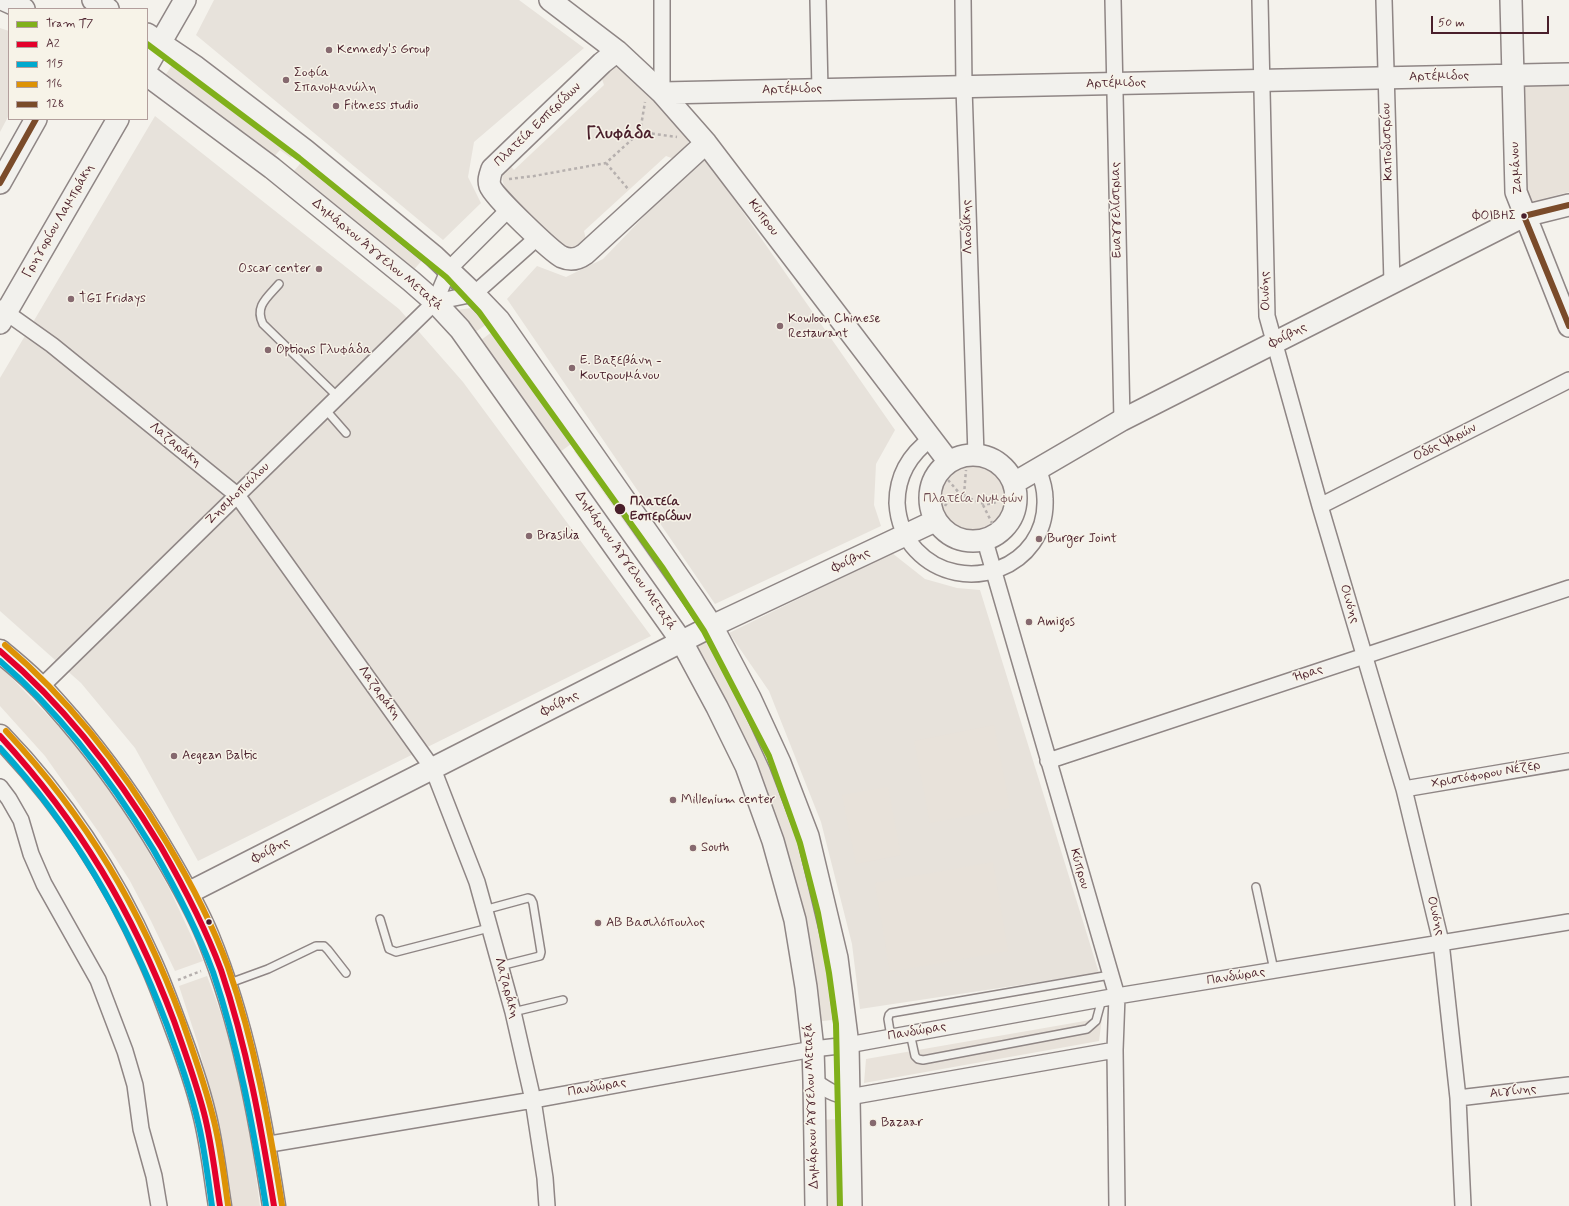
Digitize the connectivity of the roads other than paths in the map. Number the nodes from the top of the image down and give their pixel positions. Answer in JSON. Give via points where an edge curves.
{"nodes":[{"id":1,"x":4,"y":0,"type":"edge"},
{"id":2,"x":185,"y":0,"type":"edge"},
{"id":3,"x":550,"y":0,"type":"edge"},
{"id":4,"x":662,"y":0,"type":"edge"},
{"id":5,"x":818,"y":0,"type":"edge"},
{"id":6,"x":963,"y":0,"type":"edge"},
{"id":7,"x":1113,"y":0,"type":"edge"},
{"id":8,"x":1260,"y":0,"type":"edge"},
{"id":9,"x":1384,"y":0,"type":"edge"},
{"id":10,"x":1511,"y":0,"type":"edge"},
{"id":11,"x":22,"y":8,"type":"edge"},
{"id":12,"x":154,"y":39,"type":"edge"},
{"id":13,"x":617,"y":51,"type":"junction"},
{"id":14,"x":148,"y":62,"type":"edge"},
{"id":15,"x":1569,"y":74,"type":"edge"},
{"id":16,"x":1514,"y":75,"type":"junction"},
{"id":17,"x":148,"y":76,"type":"edge"},
{"id":18,"x":1386,"y":78,"type":"junction"},
{"id":19,"x":1262,"y":80,"type":"junction"},
{"id":20,"x":1115,"y":84,"type":"junction"},
{"id":21,"x":964,"y":87,"type":"junction"},
{"id":22,"x":820,"y":90,"type":"junction"},
{"id":23,"x":653,"y":97,"type":"junction"},
{"id":24,"x":35,"y":120,"type":"edge"},
{"id":25,"x":117,"y":120,"type":"edge"},
{"id":26,"x":706,"y":143,"type":"junction"},
{"id":27,"x":0,"y":183,"type":"edge"},
{"id":28,"x":1569,"y":204,"type":"edge"},
{"id":29,"x":509,"y":209,"type":"junction"},
{"id":30,"x":1524,"y":216,"type":"junction"},
{"id":31,"x":538,"y":237,"type":"junction"},
{"id":32,"x":449,"y":269,"type":"junction"},
{"id":33,"x":1392,"y":283,"type":"junction"},
{"id":34,"x":279,"y":284,"type":"dead end"},
{"id":35,"x":474,"y":294,"type":"junction"},
{"id":36,"x":435,"y":302,"type":"junction"},
{"id":37,"x":2,"y":314,"type":"edge"},
{"id":38,"x":1569,"y":326,"type":"edge"},
{"id":39,"x":1274,"y":343,"type":"junction"},
{"id":40,"x":1569,"y":380,"type":"edge"},
{"id":41,"x":338,"y":397,"type":"junction"},
{"id":42,"x":325,"y":409,"type":"junction"},
{"id":43,"x":1122,"y":420,"type":"junction"},
{"id":44,"x":346,"y":432,"type":"dead end"},
{"id":45,"x":932,"y":438,"type":"junction"},
{"id":46,"x":958,"y":461,"type":"junction"},
{"id":47,"x":1038,"y":469,"type":"junction"},
{"id":48,"x":1014,"y":483,"type":"junction"},
{"id":49,"x":237,"y":495,"type":"junction"},
{"id":50,"x":1320,"y":506,"type":"junction"},
{"id":51,"x":935,"y":521,"type":"junction"},
{"id":52,"x":906,"y":535,"type":"junction"},
{"id":53,"x":991,"y":537,"type":"junction"},
{"id":54,"x":994,"y":571,"type":"junction"},
{"id":55,"x":1569,"y":588,"type":"edge"},
{"id":56,"x":712,"y":626,"type":"junction"},
{"id":57,"x":682,"y":642,"type":"junction"},
{"id":58,"x":0,"y":651,"type":"edge"},
{"id":59,"x":1364,"y":655,"type":"junction"},
{"id":60,"x":41,"y":687,"type":"junction"},
{"id":61,"x":0,"y":736,"type":"edge"},
{"id":62,"x":1569,"y":760,"type":"edge"},
{"id":63,"x":1048,"y":761,"type":"junction"},
{"id":64,"x":434,"y":768,"type":"junction"},
{"id":65,"x":0,"y":787,"type":"edge"},
{"id":66,"x":1404,"y":789,"type":"junction"},
{"id":67,"x":1256,"y":887,"type":"dead end"},
{"id":68,"x":188,"y":893,"type":"junction"},
{"id":69,"x":484,"y":910,"type":"junction"},
{"id":70,"x":380,"y":919,"type":"dead end"},
{"id":71,"x":1569,"y":922,"type":"edge"},
{"id":72,"x":489,"y":928,"type":"junction"},
{"id":73,"x":1441,"y":942,"type":"junction"},
{"id":74,"x":500,"y":966,"type":"junction"},
{"id":75,"x":1274,"y":970,"type":"junction"},
{"id":76,"x":346,"y":973,"type":"dead end"},
{"id":77,"x":222,"y":974,"type":"junction"},
{"id":78,"x":1110,"y":975,"type":"junction"},
{"id":79,"x":1110,"y":998,"type":"junction"},
{"id":80,"x":563,"y":1000,"type":"dead end"},
{"id":81,"x":512,"y":1012,"type":"junction"},
{"id":82,"x":910,"y":1033,"type":"junction"},
{"id":83,"x":891,"y":1037,"type":"junction"},
{"id":84,"x":848,"y":1045,"type":"junction"},
{"id":85,"x":812,"y":1049,"type":"junction"},
{"id":86,"x":1115,"y":1050,"type":"junction"},
{"id":87,"x":814,"y":1081,"type":"junction"},
{"id":88,"x":1569,"y":1086,"type":"edge"},
{"id":89,"x":849,"y":1097,"type":"junction"},
{"id":90,"x":1458,"y":1098,"type":"junction"},
{"id":91,"x":532,"y":1100,"type":"junction"},
{"id":92,"x":264,"y":1145,"type":"junction"},
{"id":93,"x":159,"y":1206,"type":"edge"},
{"id":94,"x":220,"y":1206,"type":"edge"},
{"id":95,"x":274,"y":1206,"type":"edge"},
{"id":96,"x":547,"y":1206,"type":"edge"},
{"id":97,"x":816,"y":1206,"type":"edge"},
{"id":98,"x":851,"y":1206,"type":"edge"},
{"id":99,"x":1117,"y":1206,"type":"edge"},
{"id":100,"x":1463,"y":1206,"type":"edge"}],
"edges":[{"from":1,"to":11,"type":"street"},
{"from":2,"to":12,"type":"street"},
{"from":3,"to":13,"type":"street","name":"Κύπρου"},
{"from":4,"to":23,"type":"street"},
{"from":5,"to":22,"type":"street"},
{"from":6,"to":21,"type":"street","name":"Λαοδίκης"},
{"from":7,"to":20,"type":"street","name":"Ευαγγελίστριας"},
{"from":8,"to":19,"type":"street","name":"Οινόης"},
{"from":9,"to":18,"type":"street","name":"Καποδιστρίου"},
{"from":10,"to":16,"type":"street","name":"Ζαμάνου"},
{"from":12,"to":14,"type":"street"},
{"from":12,"to":32,"type":"street","via":[[196,67],[306,150]]},
{"from":13,"to":23,"type":"street","name":"Κύπρου"},
{"from":13,"to":29,"type":"street","name":"Πλατεία Εσπερίδων","via":[[492,169],[489,181],[493,192]]},
{"from":15,"to":16,"type":"street","name":"Αρτέμιδος"},
{"from":16,"to":18,"type":"street","name":"Αρτέμιδος"},
{"from":16,"to":30,"type":"street","name":"Ζαμάνου","via":[[1516,192]]},
{"from":17,"to":36,"type":"street","name":"Δημάρχου Άγγελου Μεταξά","via":[[272,168]]},
{"from":18,"to":19,"type":"street","name":"Αρτέμιδος"},
{"from":18,"to":33,"type":"street","name":"Καποδιστρίου"},
{"from":19,"to":20,"type":"street","name":"Αρτέμιδος"},
{"from":19,"to":39,"type":"street","name":"Οινόης","via":[[1267,316]]},
{"from":20,"to":21,"type":"street","name":"Αρτέμιδος"},
{"from":20,"to":43,"type":"street","name":"Ευαγγελίστριας"},
{"from":21,"to":22,"type":"street","name":"Αρτέμιδος"},
{"from":21,"to":46,"type":"street","name":"Λαοδίκης"},
{"from":22,"to":23,"type":"street","name":"Αρτέμιδος"},
{"from":23,"to":26,"type":"street","name":"Κύπρου"},
{"from":24,"to":27,"type":"street"},
{"from":25,"to":37,"type":"street","name":"Γρηγορίου Λαμπράκη"},
{"from":26,"to":31,"type":"street","name":"Πλατεία Εσπερίδων","via":[[580,258],[574,260],[562,257]]},
{"from":26,"to":45,"type":"street","name":"Κύπρου"},
{"from":28,"to":30,"type":"street","name":"Φοίβης"},
{"from":29,"to":31,"type":"street","name":"Πλατεία Εσπερίδων"},
{"from":29,"to":32,"type":"street","name":"Ζησιμοπούλου"},
{"from":30,"to":33,"type":"street","name":"Φοίβης"},
{"from":30,"to":38,"type":"street","name":"Ζαμάνου"},
{"from":31,"to":35,"type":"street"},
{"from":32,"to":35,"type":"street"},
{"from":32,"to":36,"type":"street","name":"Ζησιμοπούλου"},
{"from":33,"to":39,"type":"street","name":"Φοίβης"},
{"from":34,"to":41,"type":"lane","via":[[260,307],[259,316],[263,324]]},
{"from":35,"to":36,"type":"street"},
{"from":35,"to":56,"type":"street","via":[[499,320]]},
{"from":36,"to":41,"type":"street","name":"Ζησιμοπούλου"},
{"from":36,"to":57,"type":"street","name":"Δημάρχου Άγγελου Μεταξά","via":[[460,329]]},
{"from":37,"to":49,"type":"street","name":"Λαζαράκη","via":[[52,345]]},
{"from":39,"to":43,"type":"street","name":"Φοίβης"},
{"from":39,"to":50,"type":"street","name":"Οινόης"},
{"from":40,"to":50,"type":"street","name":"Οδóς Ψαρών"},
{"from":41,"to":42,"type":"street","name":"Ζησιμοπούλου"},
{"from":42,"to":44,"type":"lane"},
{"from":42,"to":49,"type":"street","name":"Ζησιμοπούλου"},
{"from":43,"to":47,"type":"street","name":"Φοίβης"},
{"from":45,"to":46,"type":"street","name":"Κύπρου"},
{"from":45,"to":52,"type":"street","via":[[911,457],[900,482],[897,495],[898,509],[900,523]]},
{"from":46,"to":48,"type":"street","via":[[988,457],[1008,472]]},
{"from":46,"to":51,"type":"street","via":[[932,482],[929,495],[930,509]]},
{"from":47,"to":48,"type":"street","name":"Φοίβης"},
{"from":47,"to":54,"type":"street","via":[[1044,484],[1046,500],[1039,530],[1021,555]]},
{"from":48,"to":53,"type":"street","via":[[1017,501],[1015,511],[1008,524]]},
{"from":49,"to":60,"type":"street","name":"Ζησιμοπούλου"},
{"from":49,"to":64,"type":"street","name":"Λαζαράκη"},
{"from":50,"to":59,"type":"street","name":"Οινόης"},
{"from":51,"to":52,"type":"street","name":"Φοίβης"},
{"from":51,"to":53,"type":"street","via":[[944,532],[957,539],[970,542]]},
{"from":52,"to":54,"type":"street","via":[[922,555],[943,569],[968,574]]},
{"from":52,"to":56,"type":"street","name":"Φοίβης"},
{"from":53,"to":54,"type":"street","name":"Κύπρου"},
{"from":54,"to":63,"type":"street","name":"Κύπρου"},
{"from":55,"to":59,"type":"street","name":"Ήρας"},
{"from":56,"to":57,"type":"street","name":"Φοίβης"},
{"from":56,"to":84,"type":"street","via":[[750,698],[780,763],[808,836],[837,958]]},
{"from":57,"to":64,"type":"street","name":"Φοίβης"},
{"from":57,"to":85,"type":"street","name":"Δημάρχου Άγγελου Μεταξά","via":[[746,766],[773,842],[795,920],[806,987]]},
{"from":58,"to":60,"type":"highway"},
{"from":59,"to":63,"type":"street","name":"Ήρας"},
{"from":59,"to":66,"type":"street","name":"Οινόης"},
{"from":60,"to":68,"type":"highway","via":[[122,787]]},
{"from":61,"to":94,"type":"highway","via":[[58,804],[88,847],[132,922],[161,987],[186,1053],[205,1114]]},
{"from":62,"to":66,"type":"street","name":"Χριστόφορου Νέζερ"},
{"from":63,"to":78,"type":"street","name":"Κύπρου"},
{"from":64,"to":68,"type":"street","name":"Φοίβης"},
{"from":64,"to":69,"type":"street","name":"Λαζαράκη","via":[[477,882]]},
{"from":65,"to":93,"type":"street","via":[[21,820],[31,854],[44,884],[100,986],[125,1051],[135,1086],[141,1129]]},
{"from":66,"to":73,"type":"street","name":"Οινόης"},
{"from":67,"to":75,"type":"lane"},
{"from":68,"to":77,"type":"highway"},
{"from":69,"to":72,"type":"street","name":"Λαζαράκη"},
{"from":69,"to":74,"type":"lane","via":[[528,898],[533,903],[540,956]]},
{"from":70,"to":72,"type":"lane","via":[[389,949],[396,952]]},
{"from":71,"to":73,"type":"street","name":"Πανδώρας"},
{"from":72,"to":74,"type":"street","name":"Λαζαράκη"},
{"from":73,"to":75,"type":"street","name":"Πανδώρας"},
{"from":73,"to":90,"type":"street","name":"Οινόης"},
{"from":74,"to":81,"type":"street","name":"Λαζαράκη"},
{"from":75,"to":79,"type":"street","name":"Πανδώρας"},
{"from":76,"to":77,"type":"lane","via":[[324,946],[316,946],[268,969]]},
{"from":77,"to":92,"type":"highway","via":[[241,1037]]},
{"from":78,"to":79,"type":"street","name":"Κύπρου"},
{"from":78,"to":83,"type":"lane","via":[[891,1013],[888,1019]]},
{"from":79,"to":82,"type":"street","name":"Πανδώρας"},
{"from":79,"to":82,"type":"lane","via":[[1096,1022],[1087,1029],[923,1060],[915,1056]]},
{"from":79,"to":86,"type":"street","name":"Κύπρου"},
{"from":80,"to":81,"type":"lane"},
{"from":81,"to":91,"type":"street","name":"Λαζαράκη"},
{"from":82,"to":83,"type":"street","name":"Πανδώρας"},
{"from":83,"to":84,"type":"street","name":"Πανδώρας"},
{"from":84,"to":85,"type":"street","name":"Πανδώρας"},
{"from":84,"to":89,"type":"street"},
{"from":85,"to":87,"type":"street","name":"Δημάρχου Άγγελου Μεταξά"},
{"from":85,"to":91,"type":"street","name":"Πανδώρας"},
{"from":86,"to":89,"type":"street"},
{"from":86,"to":99,"type":"street","name":"Κύπρου"},
{"from":87,"to":89,"type":"street","via":[[829,1092]]},
{"from":87,"to":97,"type":"street","name":"Δημάρχου Άγγελου Μεταξά"},
{"from":88,"to":90,"type":"street","name":"Αιγίνης"},
{"from":89,"to":98,"type":"street"},
{"from":90,"to":100,"type":"street","name":"Οινόης"},
{"from":91,"to":92,"type":"street","name":"Πανδώρας"},
{"from":91,"to":96,"type":"street","name":"Λαζαράκη"},
{"from":92,"to":95,"type":"highway"}]}
